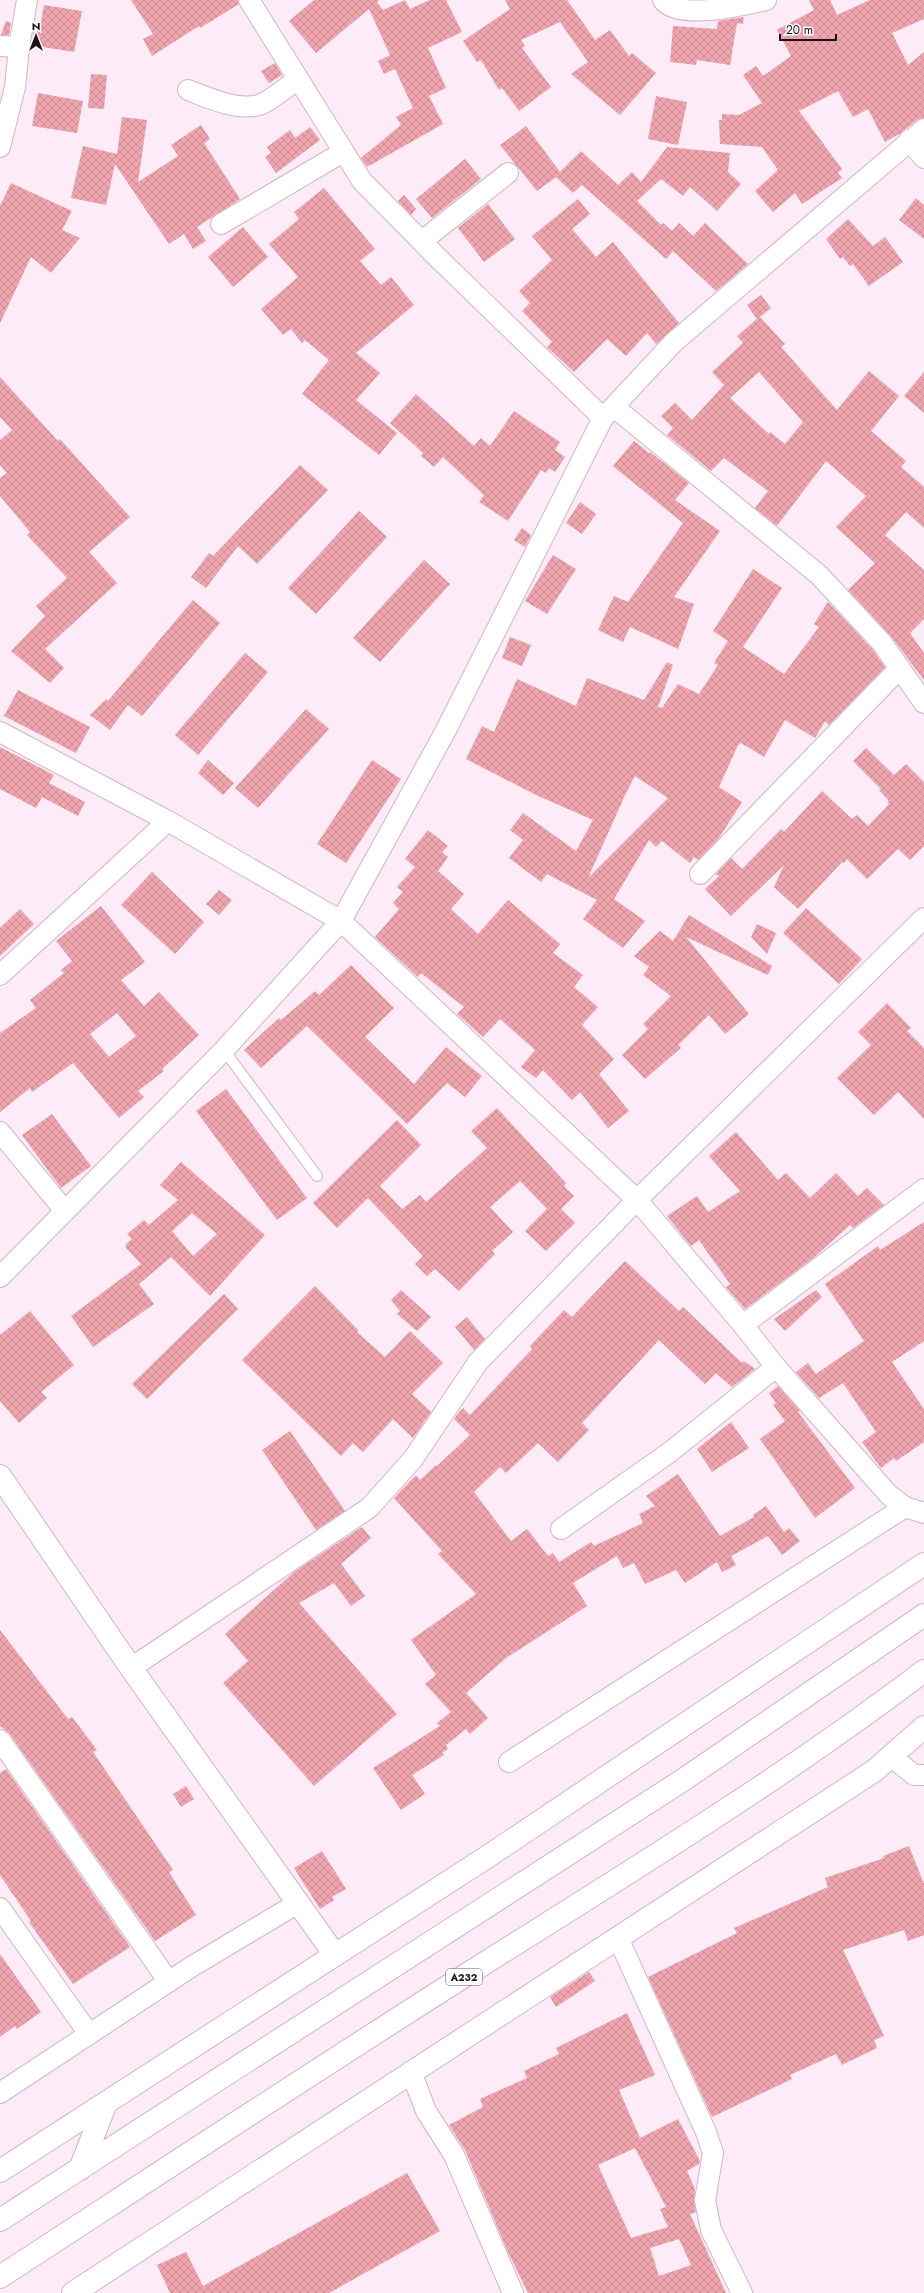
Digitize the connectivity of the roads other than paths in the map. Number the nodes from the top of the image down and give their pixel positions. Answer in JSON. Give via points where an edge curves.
{"nodes":[{"id":1,"x":27,"y":0,"type":"edge"},
{"id":2,"x":249,"y":0,"type":"edge"},
{"id":3,"x":663,"y":0,"type":"edge"},
{"id":4,"x":766,"y":0,"type":"edge"},
{"id":5,"x":9,"y":46,"type":"edge"},
{"id":6,"x":298,"y":79,"type":"junction"},
{"id":7,"x":188,"y":90,"type":"dead end"},
{"id":8,"x":917,"y":134,"type":"edge"},
{"id":9,"x":0,"y":147,"type":"edge"},
{"id":10,"x":343,"y":152,"type":"junction"},
{"id":11,"x":924,"y":158,"type":"edge"},
{"id":12,"x":508,"y":173,"type":"dead end"},
{"id":13,"x":221,"y":224,"type":"dead end"},
{"id":14,"x":422,"y":241,"type":"junction"},
{"id":15,"x":609,"y":413,"type":"junction"},
{"id":16,"x":900,"y":668,"type":"junction"},
{"id":17,"x":924,"y":703,"type":"edge"},
{"id":18,"x":0,"y":732,"type":"edge"},
{"id":19,"x":168,"y":821,"type":"junction"},
{"id":20,"x":700,"y":874,"type":"dead end"},
{"id":21,"x":924,"y":918,"type":"edge"},
{"id":22,"x":340,"y":922,"type":"junction"},
{"id":23,"x":0,"y":975,"type":"edge"},
{"id":24,"x":224,"y":1050,"type":"junction"},
{"id":25,"x":0,"y":1132,"type":"edge"},
{"id":26,"x":317,"y":1176,"type":"dead end"},
{"id":27,"x":924,"y":1189,"type":"edge"},
{"id":28,"x":637,"y":1200,"type":"junction"},
{"id":29,"x":65,"y":1210,"type":"junction"},
{"id":30,"x":0,"y":1277,"type":"edge"},
{"id":31,"x":744,"y":1325,"type":"junction"},
{"id":32,"x":776,"y":1367,"type":"junction"},
{"id":33,"x":0,"y":1476,"type":"edge"},
{"id":34,"x":905,"y":1507,"type":"junction"},
{"id":35,"x":924,"y":1513,"type":"edge"},
{"id":36,"x":561,"y":1529,"type":"dead end"},
{"id":37,"x":924,"y":1564,"type":"edge"},
{"id":38,"x":924,"y":1615,"type":"edge"},
{"id":39,"x":131,"y":1668,"type":"junction"},
{"id":40,"x":924,"y":1671,"type":"edge"},
{"id":41,"x":924,"y":1727,"type":"edge"},
{"id":42,"x":0,"y":1740,"type":"edge"},
{"id":43,"x":892,"y":1757,"type":"junction"},
{"id":44,"x":509,"y":1762,"type":"dead end"},
{"id":45,"x":924,"y":1775,"type":"edge"},
{"id":46,"x":298,"y":1903,"type":"junction"},
{"id":47,"x":0,"y":1908,"type":"edge"},
{"id":48,"x":619,"y":1940,"type":"junction"},
{"id":49,"x":335,"y":1955,"type":"junction"},
{"id":50,"x":169,"y":1982,"type":"junction"},
{"id":51,"x":90,"y":2034,"type":"junction"},
{"id":52,"x":412,"y":2074,"type":"junction"},
{"id":53,"x":0,"y":2094,"type":"edge"},
{"id":54,"x":106,"y":2103,"type":"junction"},
{"id":55,"x":80,"y":2169,"type":"junction"},
{"id":56,"x":0,"y":2171,"type":"edge"},
{"id":57,"x":0,"y":2220,"type":"edge"},
{"id":58,"x":0,"y":2277,"type":"edge"},
{"id":59,"x":73,"y":2293,"type":"edge"},
{"id":60,"x":513,"y":2293,"type":"edge"},
{"id":61,"x":742,"y":2293,"type":"edge"}],
"edges":[{"from":1,"to":5,"type":"street"},
{"from":2,"to":6,"type":"street"},
{"from":3,"to":4,"type":"street","via":[[676,8],[702,11],[726,9]]},
{"from":5,"to":9,"type":"street","via":[[15,87]]},
{"from":6,"to":7,"type":"street","via":[[260,105],[222,102]]},
{"from":6,"to":10,"type":"street"},
{"from":8,"to":11,"type":"street"},
{"from":8,"to":15,"type":"street","via":[[674,342]]},
{"from":10,"to":13,"type":"street"},
{"from":10,"to":14,"type":"street","via":[[362,181]]},
{"from":12,"to":14,"type":"street"},
{"from":14,"to":15,"type":"street"},
{"from":15,"to":16,"type":"street","via":[[820,575],[882,643]]},
{"from":15,"to":22,"type":"street","via":[[445,732]]},
{"from":16,"to":17,"type":"street"},
{"from":16,"to":20,"type":"street"},
{"from":18,"to":19,"type":"street"},
{"from":19,"to":22,"type":"street"},
{"from":19,"to":23,"type":"street"},
{"from":21,"to":28,"type":"street"},
{"from":22,"to":24,"type":"street"},
{"from":22,"to":28,"type":"street"},
{"from":24,"to":26,"type":"lane"},
{"from":24,"to":29,"type":"street"},
{"from":25,"to":29,"type":"street"},
{"from":27,"to":31,"type":"street"},
{"from":28,"to":31,"type":"street"},
{"from":28,"to":39,"type":"street","via":[[478,1362],[413,1459],[369,1508]]},
{"from":29,"to":30,"type":"street"},
{"from":31,"to":32,"type":"street"},
{"from":32,"to":34,"type":"street","via":[[889,1495]]},
{"from":32,"to":36,"type":"street","via":[[670,1452]]},
{"from":33,"to":39,"type":"main road"},
{"from":34,"to":35,"type":"street"},
{"from":34,"to":44,"type":"street"},
{"from":37,"to":49,"type":"main road","via":[[494,1853]]},
{"from":38,"to":55,"type":"main road","via":[[683,1780]]},
{"from":39,"to":46,"type":"main road"},
{"from":40,"to":58,"type":"main road","number":"A232","via":[[857,1722],[765,1785],[374,2033]]},
{"from":41,"to":43,"type":"main road"},
{"from":42,"to":50,"type":"street"},
{"from":43,"to":45,"type":"street","via":[[914,1774]]},
{"from":43,"to":48,"type":"main road","via":[[874,1772]]},
{"from":46,"to":49,"type":"main road"},
{"from":46,"to":50,"type":"street"},
{"from":47,"to":51,"type":"street"},
{"from":48,"to":52,"type":"main road"},
{"from":48,"to":61,"type":"street","via":[[706,2132],[713,2153],[705,2200],[711,2230]]},
{"from":49,"to":54,"type":"main road"},
{"from":50,"to":51,"type":"street"},
{"from":51,"to":53,"type":"street"},
{"from":52,"to":59,"type":"main road"},
{"from":52,"to":60,"type":"street","via":[[426,2111],[454,2155]]},
{"from":54,"to":55,"type":"main road"},
{"from":54,"to":56,"type":"main road"},
{"from":55,"to":57,"type":"main road"}]}
